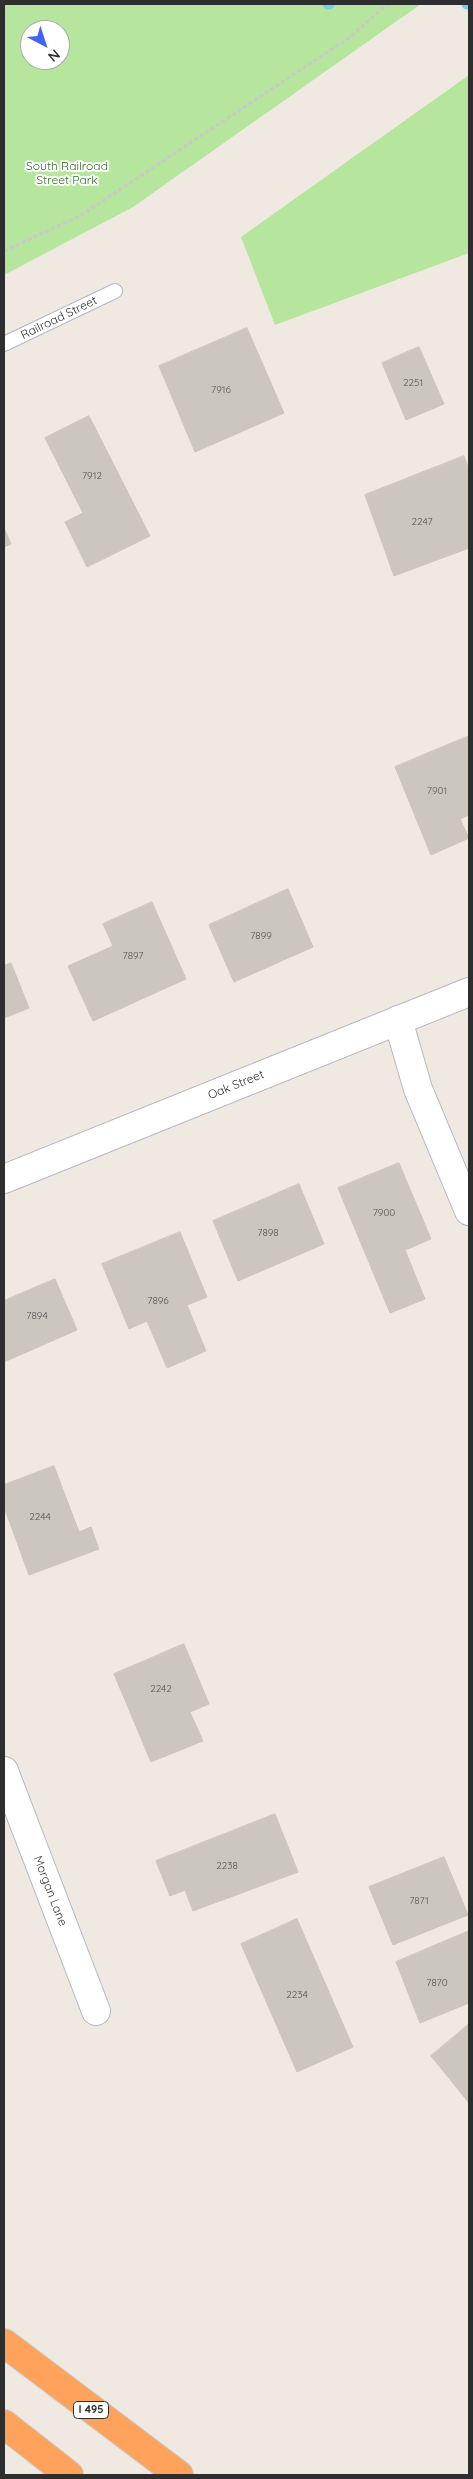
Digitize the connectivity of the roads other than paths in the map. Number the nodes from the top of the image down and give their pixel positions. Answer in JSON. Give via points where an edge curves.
{"nodes":[{"id":1,"x":115,"y":291,"type":"dead end"},
{"id":2,"x":4,"y":344,"type":"edge"},
{"id":3,"x":469,"y":992,"type":"edge"},
{"id":4,"x":398,"y":1020,"type":"junction"},
{"id":5,"x":4,"y":1179,"type":"edge"},
{"id":6,"x":469,"y":1211,"type":"edge"},
{"id":7,"x":4,"y":1771,"type":"edge"},
{"id":8,"x":96,"y":2011,"type":"dead end"},
{"id":9,"x":4,"y":2343,"type":"edge"},
{"id":10,"x":4,"y":2424,"type":"edge"},
{"id":11,"x":69,"y":2475,"type":"edge"},
{"id":12,"x":179,"y":2475,"type":"edge"}],
"edges":[{"from":1,"to":2,"type":"lane","name":"Railroad Street"},
{"from":3,"to":4,"type":"street","name":"Oak Street"},
{"from":4,"to":5,"type":"street","name":"Oak Street"},
{"from":4,"to":6,"type":"street","via":[[418,1089]]},
{"from":7,"to":8,"type":"street","name":"Morgan Lane"},
{"from":9,"to":12,"type":"highway","number":"I 495"},
{"from":10,"to":11,"type":"highway"}]}
